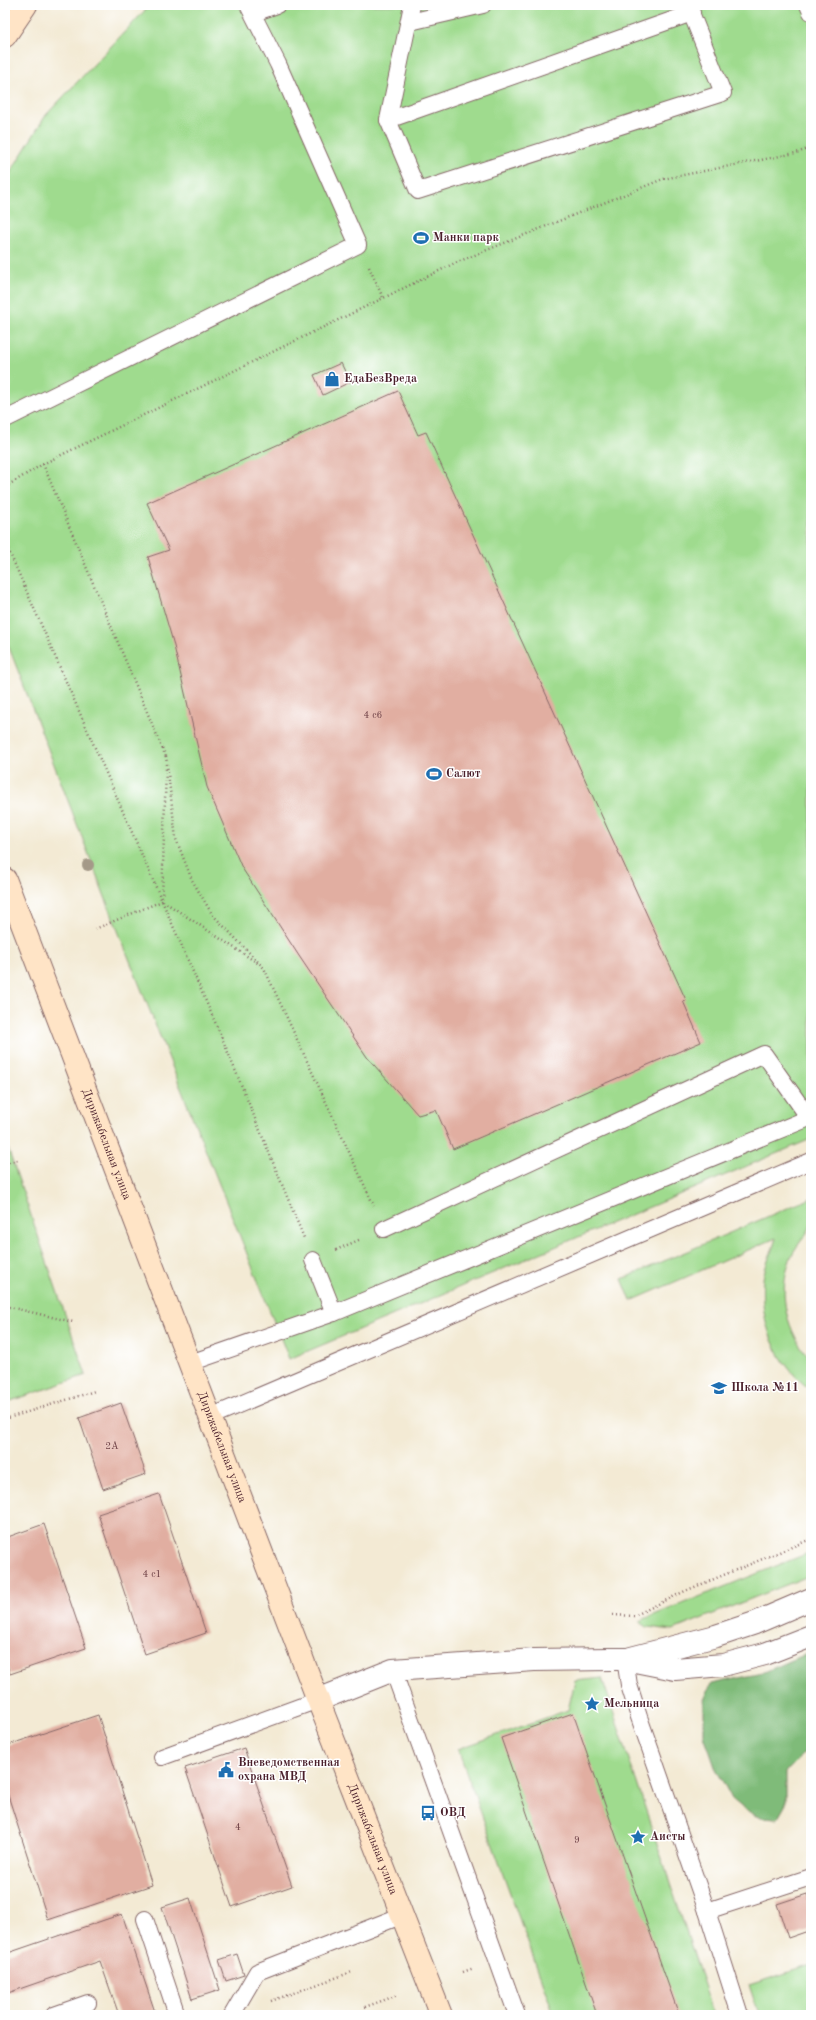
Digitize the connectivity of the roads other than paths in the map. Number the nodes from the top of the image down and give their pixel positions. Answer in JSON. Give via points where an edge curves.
{"nodes":[{"id":1,"x":26,"y":5,"type":"edge"},
{"id":2,"x":278,"y":5,"type":"edge"},
{"id":3,"x":412,"y":5,"type":"edge"},
{"id":4,"x":483,"y":5,"type":"edge"},
{"id":5,"x":808,"y":5,"type":"edge"},
{"id":6,"x":251,"y":9,"type":"edge"},
{"id":7,"x":690,"y":9,"type":"edge"},
{"id":8,"x":811,"y":12,"type":"edge"},
{"id":9,"x":410,"y":22,"type":"junction"},
{"id":10,"x":5,"y":36,"type":"edge"},
{"id":11,"x":388,"y":120,"type":"junction"},
{"id":12,"x":6,"y":419,"type":"edge"},
{"id":13,"x":5,"y":879,"type":"edge"},
{"id":14,"x":810,"y":1117,"type":"edge"},
{"id":15,"x":811,"y":1161,"type":"edge"},
{"id":16,"x":384,"y":1229,"type":"road end"},
{"id":17,"x":313,"y":1260,"type":"road end"},
{"id":18,"x":334,"y":1312,"type":"junction"},
{"id":19,"x":190,"y":1363,"type":"junction"},
{"id":20,"x":210,"y":1417,"type":"junction"},
{"id":21,"x":811,"y":1599,"type":"edge"},
{"id":22,"x":811,"y":1636,"type":"edge"},
{"id":23,"x":626,"y":1659,"type":"junction"},
{"id":24,"x":393,"y":1670,"type":"junction"},
{"id":25,"x":318,"y":1700,"type":"junction"},
{"id":26,"x":162,"y":1757,"type":"dead end"},
{"id":27,"x":811,"y":1877,"type":"edge"},
{"id":28,"x":707,"y":1911,"type":"junction"},
{"id":29,"x":403,"y":1915,"type":"junction"},
{"id":30,"x":145,"y":1919,"type":"dead end"},
{"id":31,"x":88,"y":2003,"type":"dead end"},
{"id":32,"x":54,"y":2015,"type":"edge"},
{"id":33,"x":177,"y":2015,"type":"edge"},
{"id":34,"x":232,"y":2015,"type":"edge"},
{"id":35,"x":441,"y":2015,"type":"edge"},
{"id":36,"x":517,"y":2015,"type":"edge"},
{"id":37,"x":740,"y":2015,"type":"edge"}],
"edges":[{"from":1,"to":10,"type":"main road"},
{"from":2,"to":6,"type":"lane"},
{"from":3,"to":9,"type":"lane"},
{"from":4,"to":9,"type":"lane"},
{"from":5,"to":8,"type":"lane"},
{"from":6,"to":12,"type":"lane","via":[[358,245]]},
{"from":7,"to":11,"type":"lane"},
{"from":7,"to":11,"type":"lane","via":[[723,93],[418,191]]},
{"from":9,"to":11,"type":"lane"},
{"from":13,"to":19,"type":"main road","name":"Дирижабельная улица"},
{"from":14,"to":16,"type":"lane","via":[[764,1054]]},
{"from":14,"to":18,"type":"lane"},
{"from":15,"to":20,"type":"lane"},
{"from":17,"to":18,"type":"lane"},
{"from":18,"to":19,"type":"lane"},
{"from":19,"to":20,"type":"main road","name":"Дирижабельная улица"},
{"from":20,"to":25,"type":"main road","name":"Дирижабельная улица"},
{"from":21,"to":23,"type":"street","via":[[755,1623],[716,1636]]},
{"from":22,"to":23,"type":"street","via":[[764,1654],[723,1665],[675,1669]]},
{"from":23,"to":24,"type":"street","via":[[534,1660]]},
{"from":23,"to":28,"type":"lane","via":[[629,1685],[639,1717]]},
{"from":24,"to":25,"type":"street"},
{"from":24,"to":36,"type":"lane"},
{"from":25,"to":26,"type":"lane"},
{"from":25,"to":29,"type":"main road","name":"Дирижабельная улица"},
{"from":27,"to":28,"type":"lane"},
{"from":28,"to":37,"type":"lane"},
{"from":29,"to":34,"type":"lane","via":[[257,1972]]},
{"from":29,"to":35,"type":"main road","name":"Дирижабельная улица"},
{"from":30,"to":33,"type":"lane"},
{"from":31,"to":32,"type":"lane"}]}
